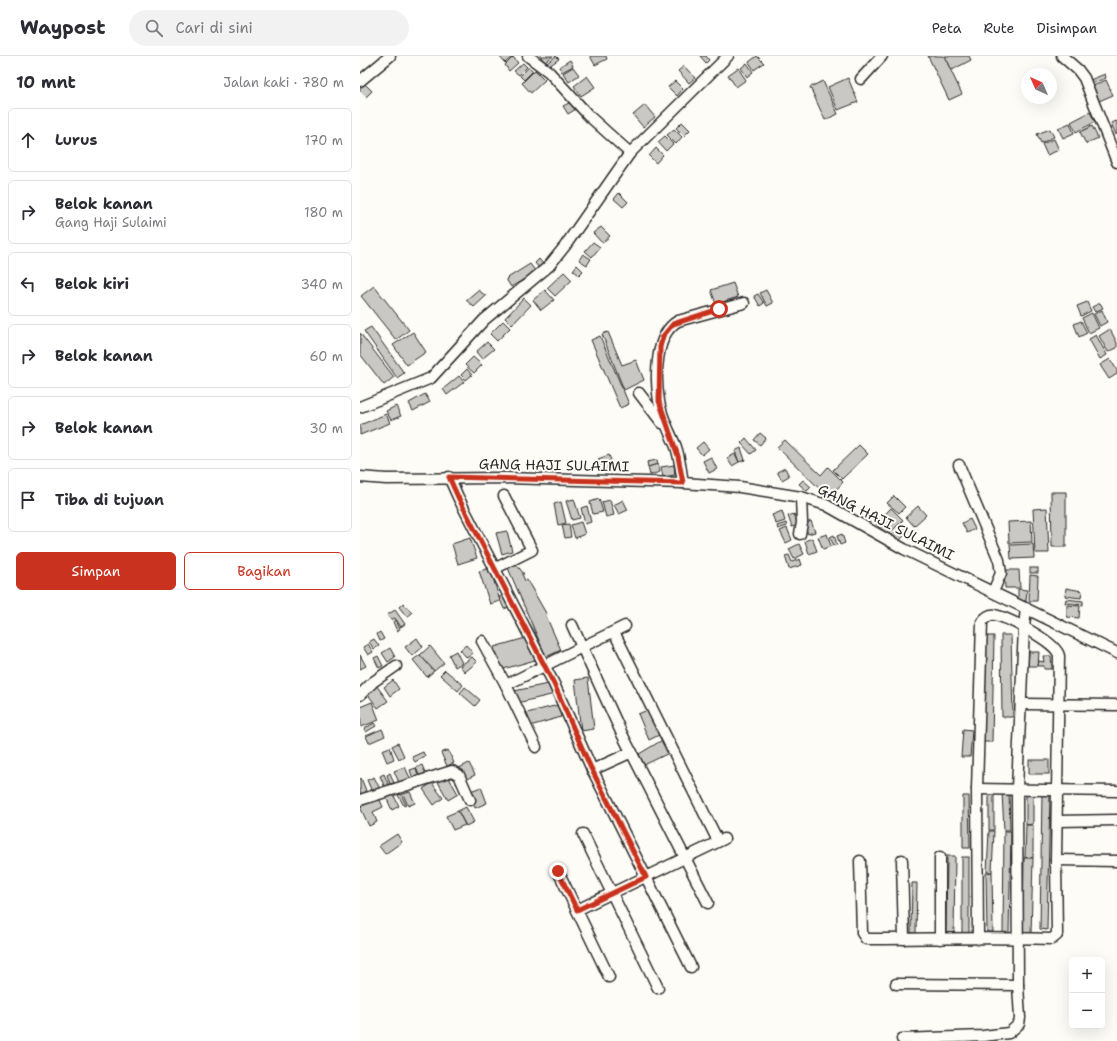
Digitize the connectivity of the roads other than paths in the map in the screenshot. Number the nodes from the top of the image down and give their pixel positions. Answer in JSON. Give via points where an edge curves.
{"nodes":[{"id":1,"x":390,"y":56,"type":"edge"},
{"id":2,"x":528,"y":56,"type":"edge"},
{"id":3,"x":728,"y":56,"type":"edge"},
{"id":4,"x":882,"y":56,"type":"edge"},
{"id":5,"x":1062,"y":56,"type":"edge"},
{"id":6,"x":861,"y":79,"type":"dead end"},
{"id":7,"x":360,"y":81,"type":"edge"},
{"id":8,"x":630,"y":153,"type":"junction"},
{"id":9,"x":1117,"y":162,"type":"edge"},
{"id":10,"x":744,"y":303,"type":"dead end"},
{"id":11,"x":639,"y":393,"type":"dead end"},
{"id":12,"x":360,"y":407,"type":"edge"},
{"id":13,"x":668,"y":430,"type":"junction"},
{"id":14,"x":959,"y":465,"type":"dead end"},
{"id":15,"x":360,"y":477,"type":"edge"},
{"id":16,"x":449,"y":477,"type":"junction"},
{"id":17,"x":683,"y":483,"type":"junction"},
{"id":18,"x":504,"y":496,"type":"dead end"},
{"id":19,"x":801,"y":497,"type":"junction"},
{"id":20,"x":800,"y":534,"type":"dead end"},
{"id":21,"x":494,"y":569,"type":"junction"},
{"id":22,"x":992,"y":592,"type":"junction"},
{"id":23,"x":1026,"y":608,"type":"junction"},
{"id":24,"x":572,"y":625,"type":"dead end"},
{"id":25,"x":625,"y":626,"type":"dead end"},
{"id":26,"x":1024,"y":627,"type":"junction"},
{"id":27,"x":614,"y":632,"type":"junction"},
{"id":28,"x":482,"y":641,"type":"dead end"},
{"id":29,"x":582,"y":647,"type":"junction"},
{"id":30,"x":1117,"y":653,"type":"edge"},
{"id":31,"x":396,"y":666,"type":"dead end"},
{"id":32,"x":544,"y":666,"type":"junction"},
{"id":33,"x":506,"y":685,"type":"junction"},
{"id":34,"x":360,"y":695,"type":"edge"},
{"id":35,"x":1022,"y":704,"type":"junction"},
{"id":36,"x":1059,"y":704,"type":"junction"},
{"id":37,"x":1117,"y":704,"type":"edge"},
{"id":38,"x":536,"y":747,"type":"dead end"},
{"id":39,"x":632,"y":752,"type":"junction"},
{"id":40,"x":592,"y":770,"type":"junction"},
{"id":41,"x":977,"y":789,"type":"junction"},
{"id":42,"x":1017,"y":789,"type":"junction"},
{"id":43,"x":1058,"y":790,"type":"junction"},
{"id":44,"x":1117,"y":791,"type":"edge"},
{"id":45,"x":360,"y":800,"type":"edge"},
{"id":46,"x":470,"y":800,"type":"dead end"},
{"id":47,"x":1057,"y":820,"type":"junction"},
{"id":48,"x":1117,"y":820,"type":"edge"},
{"id":49,"x":583,"y":834,"type":"dead end"},
{"id":50,"x":686,"y":857,"type":"junction"},
{"id":51,"x":940,"y":857,"type":"dead end"},
{"id":52,"x":902,"y":860,"type":"dead end"},
{"id":53,"x":1056,"y":860,"type":"junction"},
{"id":54,"x":860,"y":861,"type":"dead end"},
{"id":55,"x":1117,"y":861,"type":"edge"},
{"id":56,"x":558,"y":871,"type":"dead end"},
{"id":57,"x":646,"y":877,"type":"junction"},
{"id":58,"x":612,"y":894,"type":"junction"},
{"id":59,"x":708,"y":903,"type":"dead end"},
{"id":60,"x":577,"y":910,"type":"junction"},
{"id":61,"x":1019,"y":938,"type":"junction"},
{"id":62,"x":904,"y":939,"type":"junction"},
{"id":63,"x":940,"y":939,"type":"junction"},
{"id":64,"x":978,"y":939,"type":"junction"},
{"id":65,"x":691,"y":967,"type":"dead end"},
{"id":66,"x":609,"y":977,"type":"dead end"},
{"id":67,"x":896,"y":984,"type":"dead end"},
{"id":68,"x":1018,"y":985,"type":"junction"},
{"id":69,"x":658,"y":988,"type":"dead end"},
{"id":70,"x":902,"y":1039,"type":"dead end"}],
"edges":[{"from":1,"to":7,"type":"street"},
{"from":2,"to":8,"type":"street","via":[[549,72],[590,117]]},
{"from":3,"to":8,"type":"street"},
{"from":4,"to":6,"type":"street"},
{"from":5,"to":9,"type":"street","via":[[1084,78]]},
{"from":8,"to":12,"type":"street","via":[[557,256],[539,275],[484,320],[436,373],[419,384]]},
{"from":10,"to":13,"type":"street","via":[[678,321],[666,332],[660,347],[658,391]]},
{"from":11,"to":13,"type":"street"},
{"from":13,"to":17,"type":"street","via":[[678,456]]},
{"from":14,"to":22,"type":"street","via":[[999,560],[1001,573]]},
{"from":15,"to":16,"type":"street","name":"GANG HAJI SULAIMI"},
{"from":16,"to":17,"type":"street","name":"GANG HAJI SULAIMI"},
{"from":16,"to":21,"type":"street"},
{"from":17,"to":19,"type":"street","name":"GANG HAJI SULAIMI","via":[[740,487]]},
{"from":18,"to":21,"type":"street","via":[[532,550]]},
{"from":19,"to":20,"type":"street"},
{"from":19,"to":22,"type":"street","name":"GANG HAJI SULAIMI","via":[[826,505],[890,542]]},
{"from":21,"to":32,"type":"street"},
{"from":22,"to":23,"type":"street","name":"GANG HAJI SULAIMI"},
{"from":23,"to":26,"type":"street"},
{"from":23,"to":30,"type":"street","name":"GANG HAJI SULAIMI"},
{"from":24,"to":29,"type":"street"},
{"from":25,"to":27,"type":"street"},
{"from":26,"to":35,"type":"street"},
{"from":26,"to":36,"type":"street","via":[[1058,651]]},
{"from":26,"to":41,"type":"street","via":[[995,615],[985,618],[982,622]]},
{"from":27,"to":29,"type":"street"},
{"from":27,"to":50,"type":"street","via":[[721,840]]},
{"from":28,"to":33,"type":"street"},
{"from":29,"to":32,"type":"street"},
{"from":29,"to":39,"type":"street"},
{"from":31,"to":34,"type":"street"},
{"from":32,"to":33,"type":"street"},
{"from":32,"to":40,"type":"street"},
{"from":33,"to":38,"type":"street"},
{"from":35,"to":36,"type":"street"},
{"from":35,"to":42,"type":"street"},
{"from":36,"to":37,"type":"street"},
{"from":36,"to":43,"type":"street"},
{"from":39,"to":40,"type":"street"},
{"from":39,"to":50,"type":"street"},
{"from":40,"to":57,"type":"street"},
{"from":41,"to":42,"type":"street"},
{"from":41,"to":64,"type":"street"},
{"from":42,"to":43,"type":"street"},
{"from":42,"to":61,"type":"street"},
{"from":43,"to":44,"type":"street"},
{"from":43,"to":47,"type":"street"},
{"from":45,"to":46,"type":"street","via":[[452,771],[459,775]]},
{"from":47,"to":48,"type":"street"},
{"from":47,"to":53,"type":"street"},
{"from":49,"to":58,"type":"street"},
{"from":50,"to":57,"type":"street"},
{"from":50,"to":59,"type":"street"},
{"from":51,"to":63,"type":"street"},
{"from":52,"to":62,"type":"street"},
{"from":53,"to":55,"type":"street"},
{"from":53,"to":61,"type":"street","via":[[1057,935],[1052,939]]},
{"from":54,"to":62,"type":"street","via":[[863,936],[866,939]]},
{"from":56,"to":60,"type":"street"},
{"from":57,"to":58,"type":"street"},
{"from":57,"to":65,"type":"street"},
{"from":58,"to":60,"type":"street"},
{"from":58,"to":69,"type":"street"},
{"from":60,"to":66,"type":"street"},
{"from":61,"to":64,"type":"street"},
{"from":61,"to":68,"type":"street"},
{"from":62,"to":63,"type":"street"},
{"from":63,"to":64,"type":"street"},
{"from":67,"to":68,"type":"street"},
{"from":68,"to":70,"type":"street","via":[[1020,1018],[1016,1028],[1009,1033]]}]}
